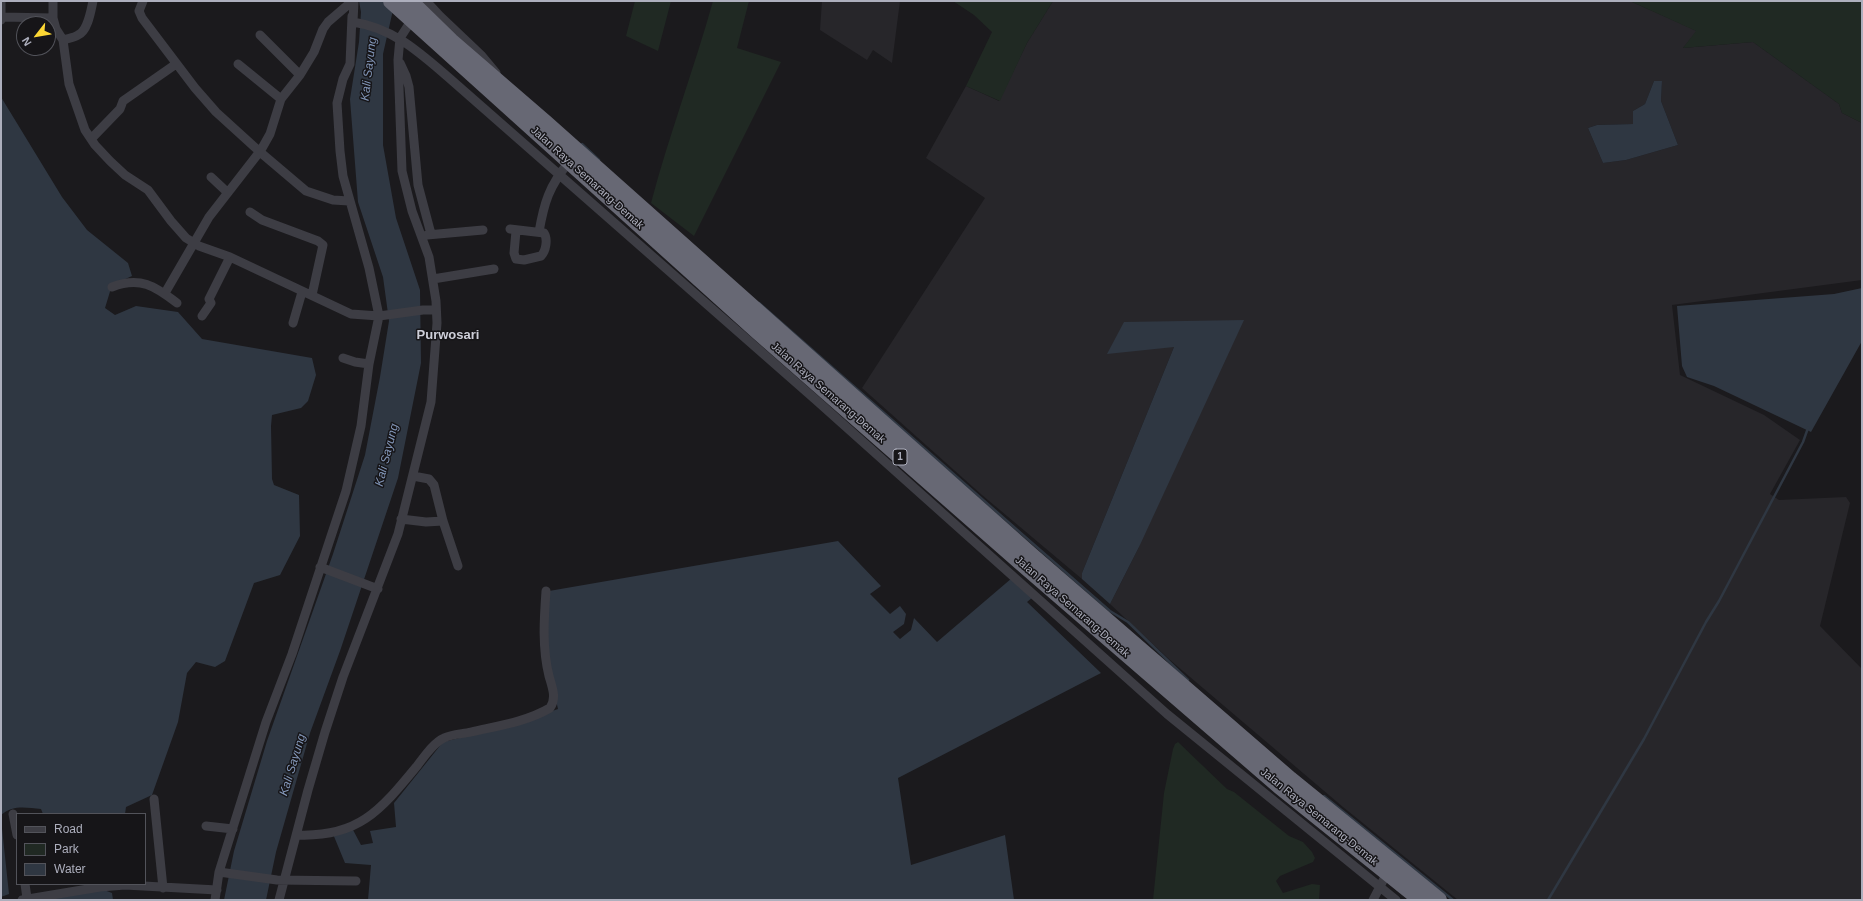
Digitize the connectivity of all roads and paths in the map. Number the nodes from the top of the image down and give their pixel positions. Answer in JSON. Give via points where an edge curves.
{"nodes":[{"id":1,"x":1,"y":1,"type":"edge"},
{"id":2,"x":53,"y":1,"type":"edge"},
{"id":3,"x":93,"y":1,"type":"edge"},
{"id":4,"x":143,"y":1,"type":"edge"},
{"id":5,"x":391,"y":1,"type":"edge"},
{"id":6,"x":410,"y":1,"type":"edge"},
{"id":7,"x":426,"y":1,"type":"edge"},
{"id":8,"x":351,"y":2,"type":"edge"},
{"id":9,"x":53,"y":16,"type":"edge"},
{"id":10,"x":1,"y":19,"type":"edge"},
{"id":11,"x":16,"y":19,"type":"edge"},
{"id":12,"x":411,"y":21,"type":"junction"},
{"id":13,"x":356,"y":22,"type":"junction"},
{"id":14,"x":56,"y":29,"type":"edge"},
{"id":15,"x":260,"y":35,"type":"dead end"},
{"id":16,"x":400,"y":38,"type":"junction"},
{"id":17,"x":63,"y":40,"type":"junction"},
{"id":18,"x":398,"y":60,"type":"junction"},
{"id":19,"x":176,"y":64,"type":"junction"},
{"id":20,"x":238,"y":64,"type":"dead end"},
{"id":21,"x":300,"y":75,"type":"junction"},
{"id":22,"x":502,"y":86,"type":"junction"},
{"id":23,"x":281,"y":99,"type":"junction"},
{"id":24,"x":91,"y":139,"type":"junction"},
{"id":25,"x":260,"y":152,"type":"junction"},
{"id":26,"x":564,"y":168,"type":"junction"},
{"id":27,"x":211,"y":176,"type":"dead end"},
{"id":28,"x":227,"y":192,"type":"junction"},
{"id":29,"x":349,"y":201,"type":"junction"},
{"id":30,"x":250,"y":212,"type":"dead end"},
{"id":31,"x":483,"y":230,"type":"dead end"},
{"id":32,"x":539,"y":232,"type":"junction"},
{"id":33,"x":431,"y":234,"type":"junction"},
{"id":34,"x":422,"y":235,"type":"junction"},
{"id":35,"x":194,"y":243,"type":"junction"},
{"id":36,"x":230,"y":257,"type":"junction"},
{"id":37,"x":494,"y":269,"type":"dead end"},
{"id":38,"x":433,"y":279,"type":"junction"},
{"id":39,"x":112,"y":287,"type":"dead end"},
{"id":40,"x":302,"y":292,"type":"junction"},
{"id":41,"x":165,"y":294,"type":"junction"},
{"id":42,"x":312,"y":295,"type":"junction"},
{"id":43,"x":177,"y":303,"type":"dead end"},
{"id":44,"x":436,"y":310,"type":"junction"},
{"id":45,"x":382,"y":315,"type":"junction"},
{"id":46,"x":202,"y":316,"type":"dead end"},
{"id":47,"x":293,"y":324,"type":"dead end"},
{"id":48,"x":761,"y":325,"type":"junction"},
{"id":49,"x":343,"y":358,"type":"dead end"},
{"id":50,"x":369,"y":364,"type":"junction"},
{"id":51,"x":413,"y":476,"type":"junction"},
{"id":52,"x":401,"y":519,"type":"junction"},
{"id":53,"x":442,"y":521,"type":"junction"},
{"id":54,"x":458,"y":566,"type":"dead end"},
{"id":55,"x":322,"y":567,"type":"junction"},
{"id":56,"x":377,"y":589,"type":"junction"},
{"id":57,"x":546,"y":591,"type":"dead end"},
{"id":58,"x":1176,"y":696,"type":"junction"},
{"id":59,"x":1167,"y":714,"type":"junction"},
{"id":60,"x":154,"y":799,"type":"dead end"},
{"id":61,"x":14,"y":814,"type":"dead end"},
{"id":62,"x":206,"y":826,"type":"dead end"},
{"id":63,"x":16,"y":828,"type":"edge"},
{"id":64,"x":234,"y":829,"type":"junction"},
{"id":65,"x":296,"y":835,"type":"junction"},
{"id":66,"x":224,"y":873,"type":"junction"},
{"id":67,"x":281,"y":880,"type":"junction"},
{"id":68,"x":356,"y":881,"type":"dead end"},
{"id":69,"x":25,"y":885,"type":"edge"},
{"id":70,"x":1379,"y":887,"type":"junction"},
{"id":71,"x":163,"y":888,"type":"junction"},
{"id":72,"x":217,"y":890,"type":"junction"},
{"id":73,"x":1395,"y":890,"type":"edge"},
{"id":74,"x":25,"y":899,"type":"edge"},
{"id":75,"x":215,"y":900,"type":"edge"},
{"id":76,"x":279,"y":900,"type":"edge"},
{"id":77,"x":1373,"y":900,"type":"edge"},
{"id":78,"x":1421,"y":900,"type":"edge"},
{"id":79,"x":1439,"y":900,"type":"edge"}],
"edges":[{"from":1,"to":10,"type":"street"},
{"from":2,"to":9,"type":"street"},
{"from":3,"to":17,"type":"street","via":[[82,32],[78,36]]},
{"from":4,"to":19,"type":"street","via":[[139,11],[142,18]]},
{"from":5,"to":12,"type":"highway","name":"Jalan Raya Semarang-Demak","number":"1"},
{"from":6,"to":22,"type":"highway","name":"Jalan Raya Semarang-Demak","number":"1"},
{"from":7,"to":22,"type":"street","via":[[488,62]]},
{"from":8,"to":13,"type":"street"},
{"from":8,"to":21,"type":"street","via":[[325,25],[314,52]]},
{"from":10,"to":11,"type":"street"},
{"from":12,"to":16,"type":"street"},
{"from":12,"to":26,"type":"highway","name":"Jalan Raya Semarang-Demak","number":"1"},
{"from":13,"to":16,"type":"street","via":[[390,32]]},
{"from":13,"to":29,"type":"street","via":[[350,64],[337,103],[343,176]]},
{"from":14,"to":17,"type":"street"},
{"from":15,"to":21,"type":"street"},
{"from":16,"to":18,"type":"street"},
{"from":16,"to":26,"type":"street"},
{"from":17,"to":24,"type":"street","via":[[69,84],[85,130]]},
{"from":18,"to":33,"type":"street","via":[[409,87],[418,185]]},
{"from":18,"to":34,"type":"street","via":[[402,171],[412,212]]},
{"from":19,"to":24,"type":"street","via":[[123,101],[120,109]]},
{"from":19,"to":25,"type":"street","via":[[216,112]]},
{"from":20,"to":23,"type":"street"},
{"from":21,"to":23,"type":"street"},
{"from":22,"to":48,"type":"highway","name":"Jalan Raya Semarang-Demak","number":"1","via":[[546,123]]},
{"from":23,"to":25,"type":"street","via":[[270,134]]},
{"from":24,"to":35,"type":"street","via":[[125,175],[148,190],[178,230]]},
{"from":25,"to":28,"type":"street"},
{"from":25,"to":29,"type":"street","via":[[306,191],[333,200]]},
{"from":26,"to":32,"type":"street","via":[[544,203]]},
{"from":26,"to":48,"type":"highway","name":"Jalan Raya Semarang-Demak","number":"1"},
{"from":26,"to":59,"type":"street","via":[[873,451]]},
{"from":27,"to":28,"type":"street"},
{"from":28,"to":35,"type":"street"},
{"from":29,"to":45,"type":"street"},
{"from":30,"to":42,"type":"street","via":[[262,220],[323,245]]},
{"from":31,"to":33,"type":"street"},
{"from":32,"to":32,"type":"street","via":[[513,230],[514,253],[518,260],[538,258],[543,254],[546,236]]},
{"from":33,"to":34,"type":"street"},
{"from":34,"to":38,"type":"street"},
{"from":35,"to":36,"type":"street"},
{"from":35,"to":41,"type":"street"},
{"from":36,"to":40,"type":"street"},
{"from":36,"to":46,"type":"street","via":[[209,299],[211,303]]},
{"from":37,"to":38,"type":"street"},
{"from":38,"to":44,"type":"street"},
{"from":39,"to":41,"type":"street","via":[[127,282],[139,282]]},
{"from":40,"to":42,"type":"street"},
{"from":40,"to":47,"type":"street"},
{"from":41,"to":43,"type":"street"},
{"from":42,"to":45,"type":"street","via":[[351,314]]},
{"from":44,"to":45,"type":"street"},
{"from":44,"to":51,"type":"street","via":[[431,402]]},
{"from":45,"to":50,"type":"street"},
{"from":48,"to":58,"type":"highway","name":"Jalan Raya Semarang-Demak","number":"1"},
{"from":48,"to":73,"type":"highway","name":"Jalan Raya Semarang-Demak","number":"1","via":[[1290,779]]},
{"from":49,"to":50,"type":"street"},
{"from":50,"to":55,"type":"street","via":[[361,426],[346,491]]},
{"from":51,"to":52,"type":"street"},
{"from":51,"to":53,"type":"street","via":[[432,482]]},
{"from":52,"to":53,"type":"street"},
{"from":52,"to":56,"type":"street"},
{"from":53,"to":54,"type":"street"},
{"from":55,"to":56,"type":"street"},
{"from":55,"to":64,"type":"street","via":[[266,722]]},
{"from":56,"to":65,"type":"street","via":[[341,685]]},
{"from":57,"to":65,"type":"street","via":[[544,641],[554,699],[550,708],[509,724],[444,738],[428,752],[379,809],[362,821],[345,830],[318,836]]},
{"from":58,"to":59,"type":"street"},
{"from":58,"to":73,"type":"highway","name":"Jalan Raya Semarang-Demak","number":"1"},
{"from":59,"to":70,"type":"street"},
{"from":60,"to":71,"type":"street"},
{"from":61,"to":63,"type":"street"},
{"from":62,"to":64,"type":"street"},
{"from":64,"to":66,"type":"street"},
{"from":65,"to":67,"type":"street"},
{"from":66,"to":67,"type":"street"},
{"from":66,"to":72,"type":"street"},
{"from":67,"to":68,"type":"street"},
{"from":67,"to":76,"type":"street"},
{"from":69,"to":74,"type":"street"},
{"from":70,"to":73,"type":"street"},
{"from":70,"to":73,"type":"street"},
{"from":70,"to":77,"type":"street"},
{"from":71,"to":72,"type":"street"},
{"from":71,"to":74,"type":"street","via":[[126,885]]},
{"from":72,"to":75,"type":"street"},
{"from":73,"to":78,"type":"highway","name":"Jalan Raya Semarang-Demak","number":"1"},
{"from":73,"to":79,"type":"highway","name":"Jalan Raya Semarang-Demak","number":"1"}]}
